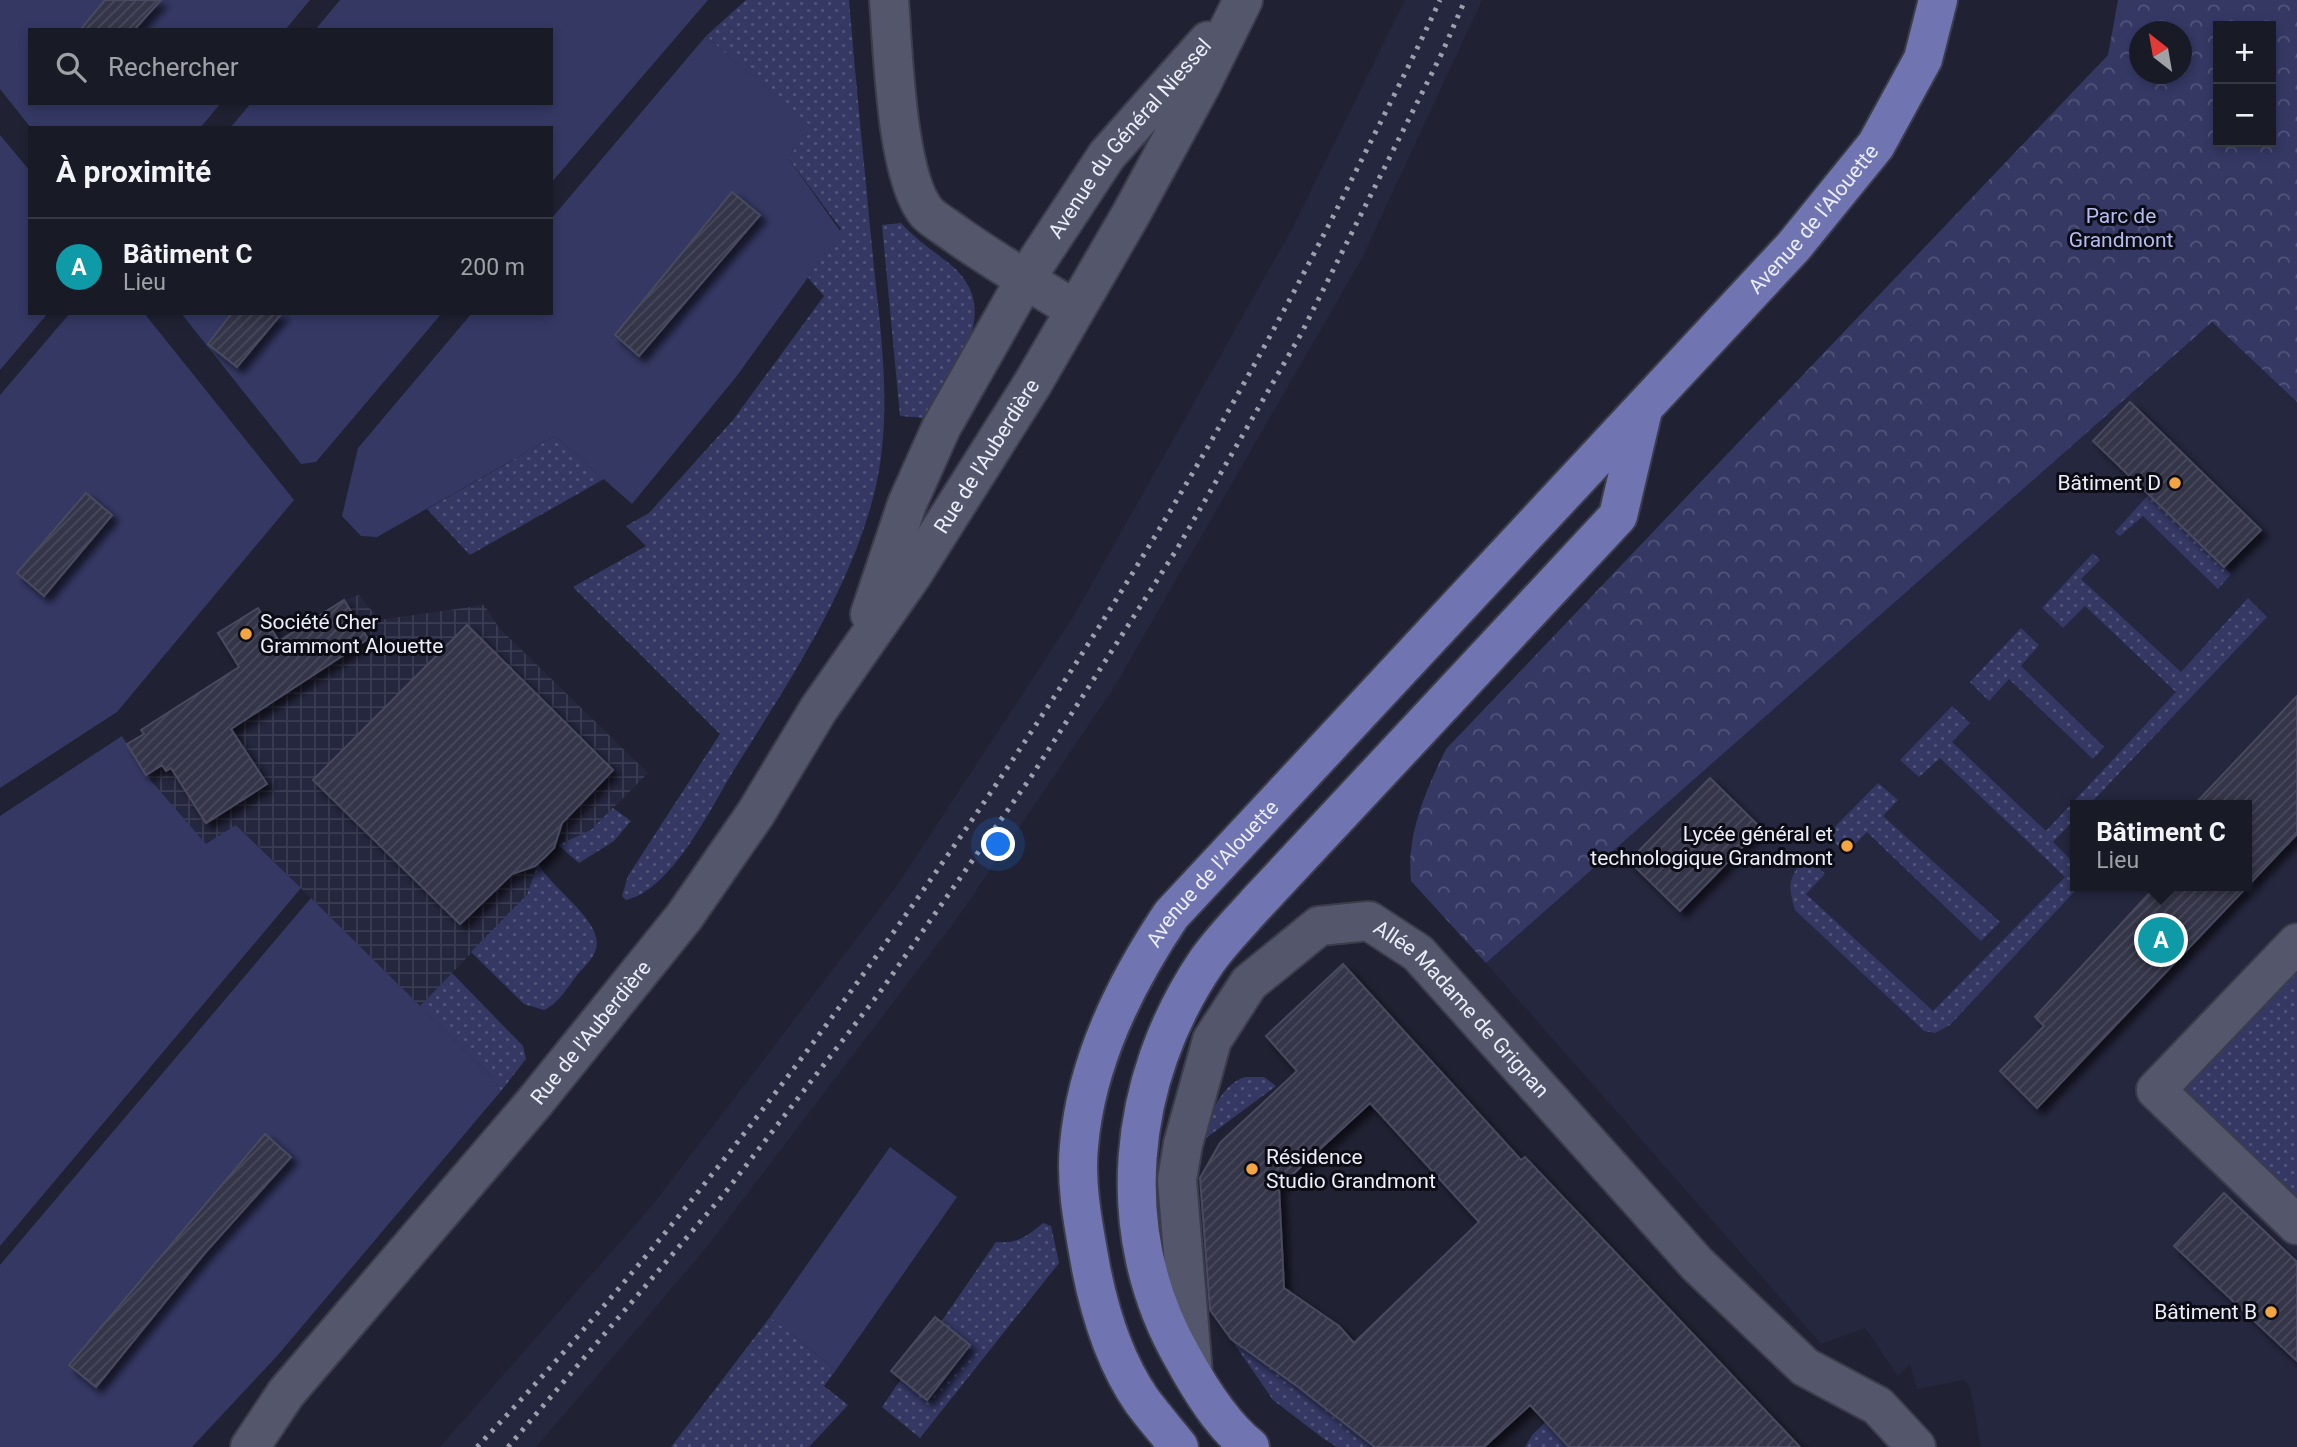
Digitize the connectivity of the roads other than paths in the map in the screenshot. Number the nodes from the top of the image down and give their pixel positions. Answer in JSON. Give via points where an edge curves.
{"nodes":[{"id":1,"x":889,"y":0,"type":"edge"},
{"id":2,"x":1938,"y":0,"type":"edge"},
{"id":3,"x":1242,"y":1,"type":"edge"},
{"id":4,"x":1026,"y":278,"type":"junction"},
{"id":5,"x":1074,"y":309,"type":"junction"},
{"id":6,"x":1644,"y":408,"type":"junction"},
{"id":7,"x":860,"y":646,"type":"junction"},
{"id":8,"x":2297,"y":943,"type":"edge"},
{"id":9,"x":2297,"y":1225,"type":"edge"},
{"id":10,"x":1193,"y":1376,"type":"junction"},
{"id":11,"x":286,"y":1393,"type":"junction"},
{"id":12,"x":225,"y":1447,"type":"edge"},
{"id":13,"x":250,"y":1447,"type":"edge"},
{"id":14,"x":1179,"y":1447,"type":"edge"},
{"id":15,"x":1250,"y":1447,"type":"edge"},
{"id":16,"x":1916,"y":1447,"type":"edge"}],
"edges":[{"from":1,"to":4,"type":"street","via":[[895,77],[914,193],[928,214]]},
{"from":2,"to":6,"type":"main road","name":"Avenue de l'Alouette","via":[[1923,59],[1876,145],[1794,246]]},
{"from":3,"to":4,"type":"street","name":"Avenue du Général Niessel","via":[[1107,155]]},
{"from":3,"to":5,"type":"street","name":"Avenue du Général Niessel","via":[[1201,85]]},
{"from":4,"to":5,"type":"street"},
{"from":4,"to":7,"type":"street","name":"Rue de l'Auberdière","via":[[929,454],[907,504]]},
{"from":5,"to":7,"type":"street","name":"Rue de l'Auberdière","via":[[912,575]]},
{"from":6,"to":10,"type":"main road","name":"Avenue de l'Alouette","via":[[1618,516],[1255,905],[1208,960],[1164,1038],[1141,1121],[1136,1211],[1154,1300]]},
{"from":6,"to":14,"type":"main road","name":"Avenue de l'Alouette","via":[[1171,915],[1126,987],[1087,1100],[1079,1146],[1079,1191],[1097,1298],[1118,1357],[1142,1400]]},
{"from":7,"to":11,"type":"street","name":"Rue de l'Auberdière","via":[[756,813],[684,917],[525,1113]]},
{"from":8,"to":9,"type":"street","via":[[2156,1090]]},
{"from":10,"to":15,"type":"main road","name":"Avenue de l'Alouette","via":[[1236,1437]]},
{"from":10,"to":16,"type":"street","name":"Allée Madame de Grignan","via":[[1177,1180],[1212,1040],[1249,983],[1319,926],[1369,921],[1418,953],[1697,1264],[1765,1330],[1805,1367],[1878,1406]]},
{"from":11,"to":12,"type":"street","name":"Rue de l'Auberdière"},
{"from":11,"to":13,"type":"street","name":"Rue de l'Auberdière"}]}
